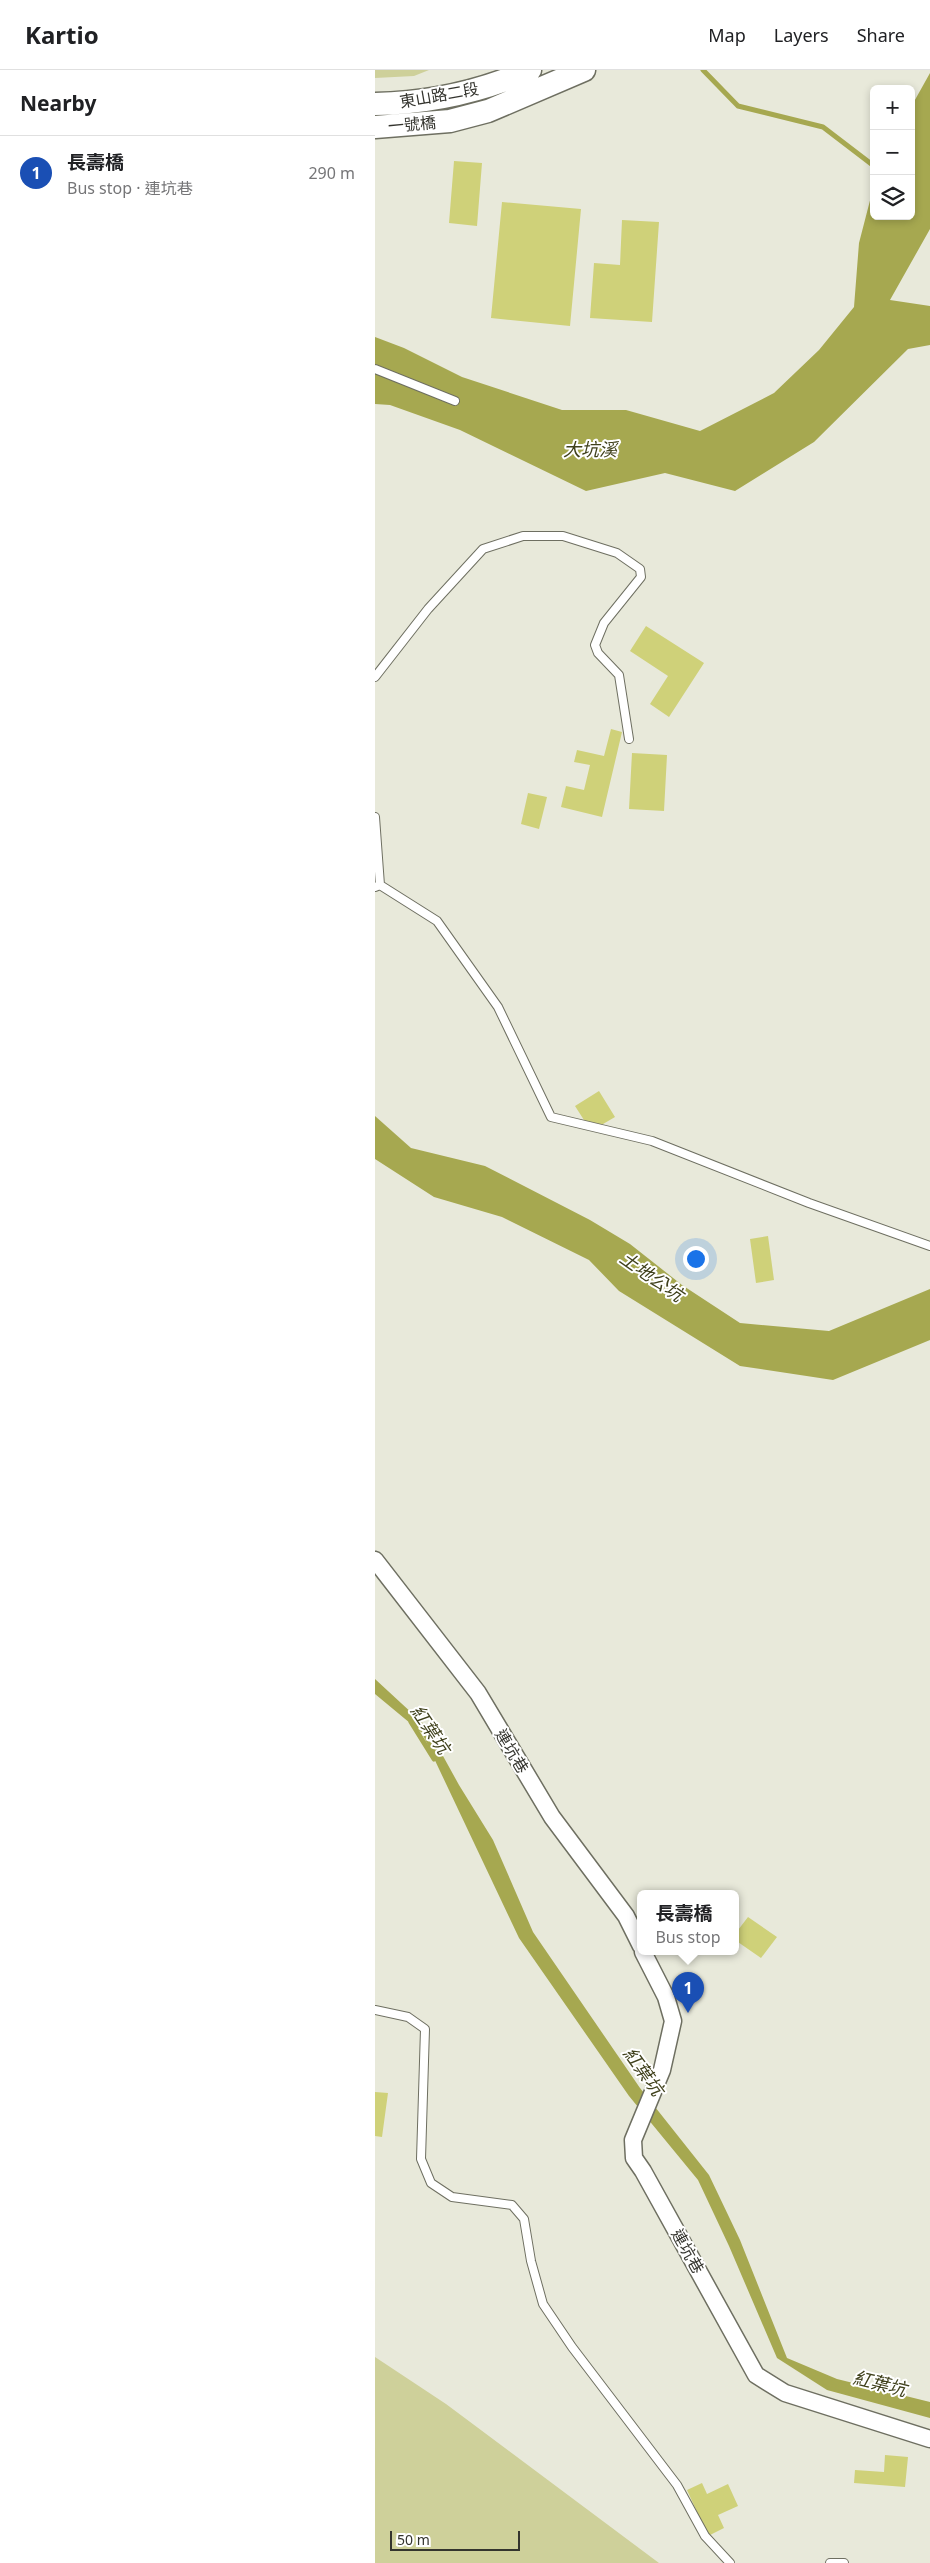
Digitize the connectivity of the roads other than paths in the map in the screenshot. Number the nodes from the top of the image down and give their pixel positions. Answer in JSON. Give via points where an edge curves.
{"nodes":[{"id":1,"x":530,"y":70,"type":"edge"},
{"id":2,"x":584,"y":70,"type":"edge"},
{"id":3,"x":375,"y":104,"type":"edge"},
{"id":4,"x":449,"y":121,"type":"joint"},
{"id":5,"x":375,"y":127,"type":"edge"},
{"id":6,"x":375,"y":369,"type":"edge"},
{"id":7,"x":455,"y":401,"type":"dead end"},
{"id":8,"x":375,"y":677,"type":"edge"},
{"id":9,"x":629,"y":739,"type":"dead end"},
{"id":10,"x":375,"y":817,"type":"edge"},
{"id":11,"x":378,"y":886,"type":"edge"},
{"id":12,"x":930,"y":1246,"type":"edge"},
{"id":13,"x":375,"y":1560,"type":"edge"},
{"id":14,"x":637,"y":1938,"type":"edge"},
{"id":15,"x":645,"y":1955,"type":"edge"},
{"id":16,"x":375,"y":2010,"type":"edge"},
{"id":17,"x":930,"y":2439,"type":"edge"},
{"id":18,"x":730,"y":2563,"type":"edge"},
{"id":19,"x":830,"y":2563,"type":"edge"},
{"id":20,"x":844,"y":2563,"type":"edge"}],
"edges":[{"from":1,"to":3,"type":"main road","name":"東山路二段","via":[[438,99]]},
{"from":2,"to":4,"type":"main road","name":"東山路二段","via":[[488,111]]},
{"from":4,"to":5,"type":"main road","name":"一號橋"},
{"from":6,"to":7,"type":"lane"},
{"from":8,"to":9,"type":"lane","via":[[428,609],[483,549],[523,536],[563,536],[617,553],[640,569],[641,577],[604,623],[595,645],[598,653],[619,675]]},
{"from":10,"to":11,"type":"lane"},
{"from":11,"to":12,"type":"lane","via":[[437,921],[498,1007],[551,1118],[652,1141],[809,1203]]},
{"from":13,"to":14,"type":"street","name":"連坑巷","via":[[478,1693],[552,1818],[626,1916]]},
{"from":15,"to":17,"type":"street","name":"連坑巷","via":[[666,1997],[673,2021],[662,2070],[633,2140],[634,2158],[757,2375],[785,2393]]},
{"from":16,"to":18,"type":"lane","via":[[408,2017],[425,2029],[421,2159],[431,2183],[452,2197],[512,2205],[525,2219],[531,2261],[543,2304],[677,2485],[705,2536]]},
{"from":19,"to":20,"type":"lane"}]}
